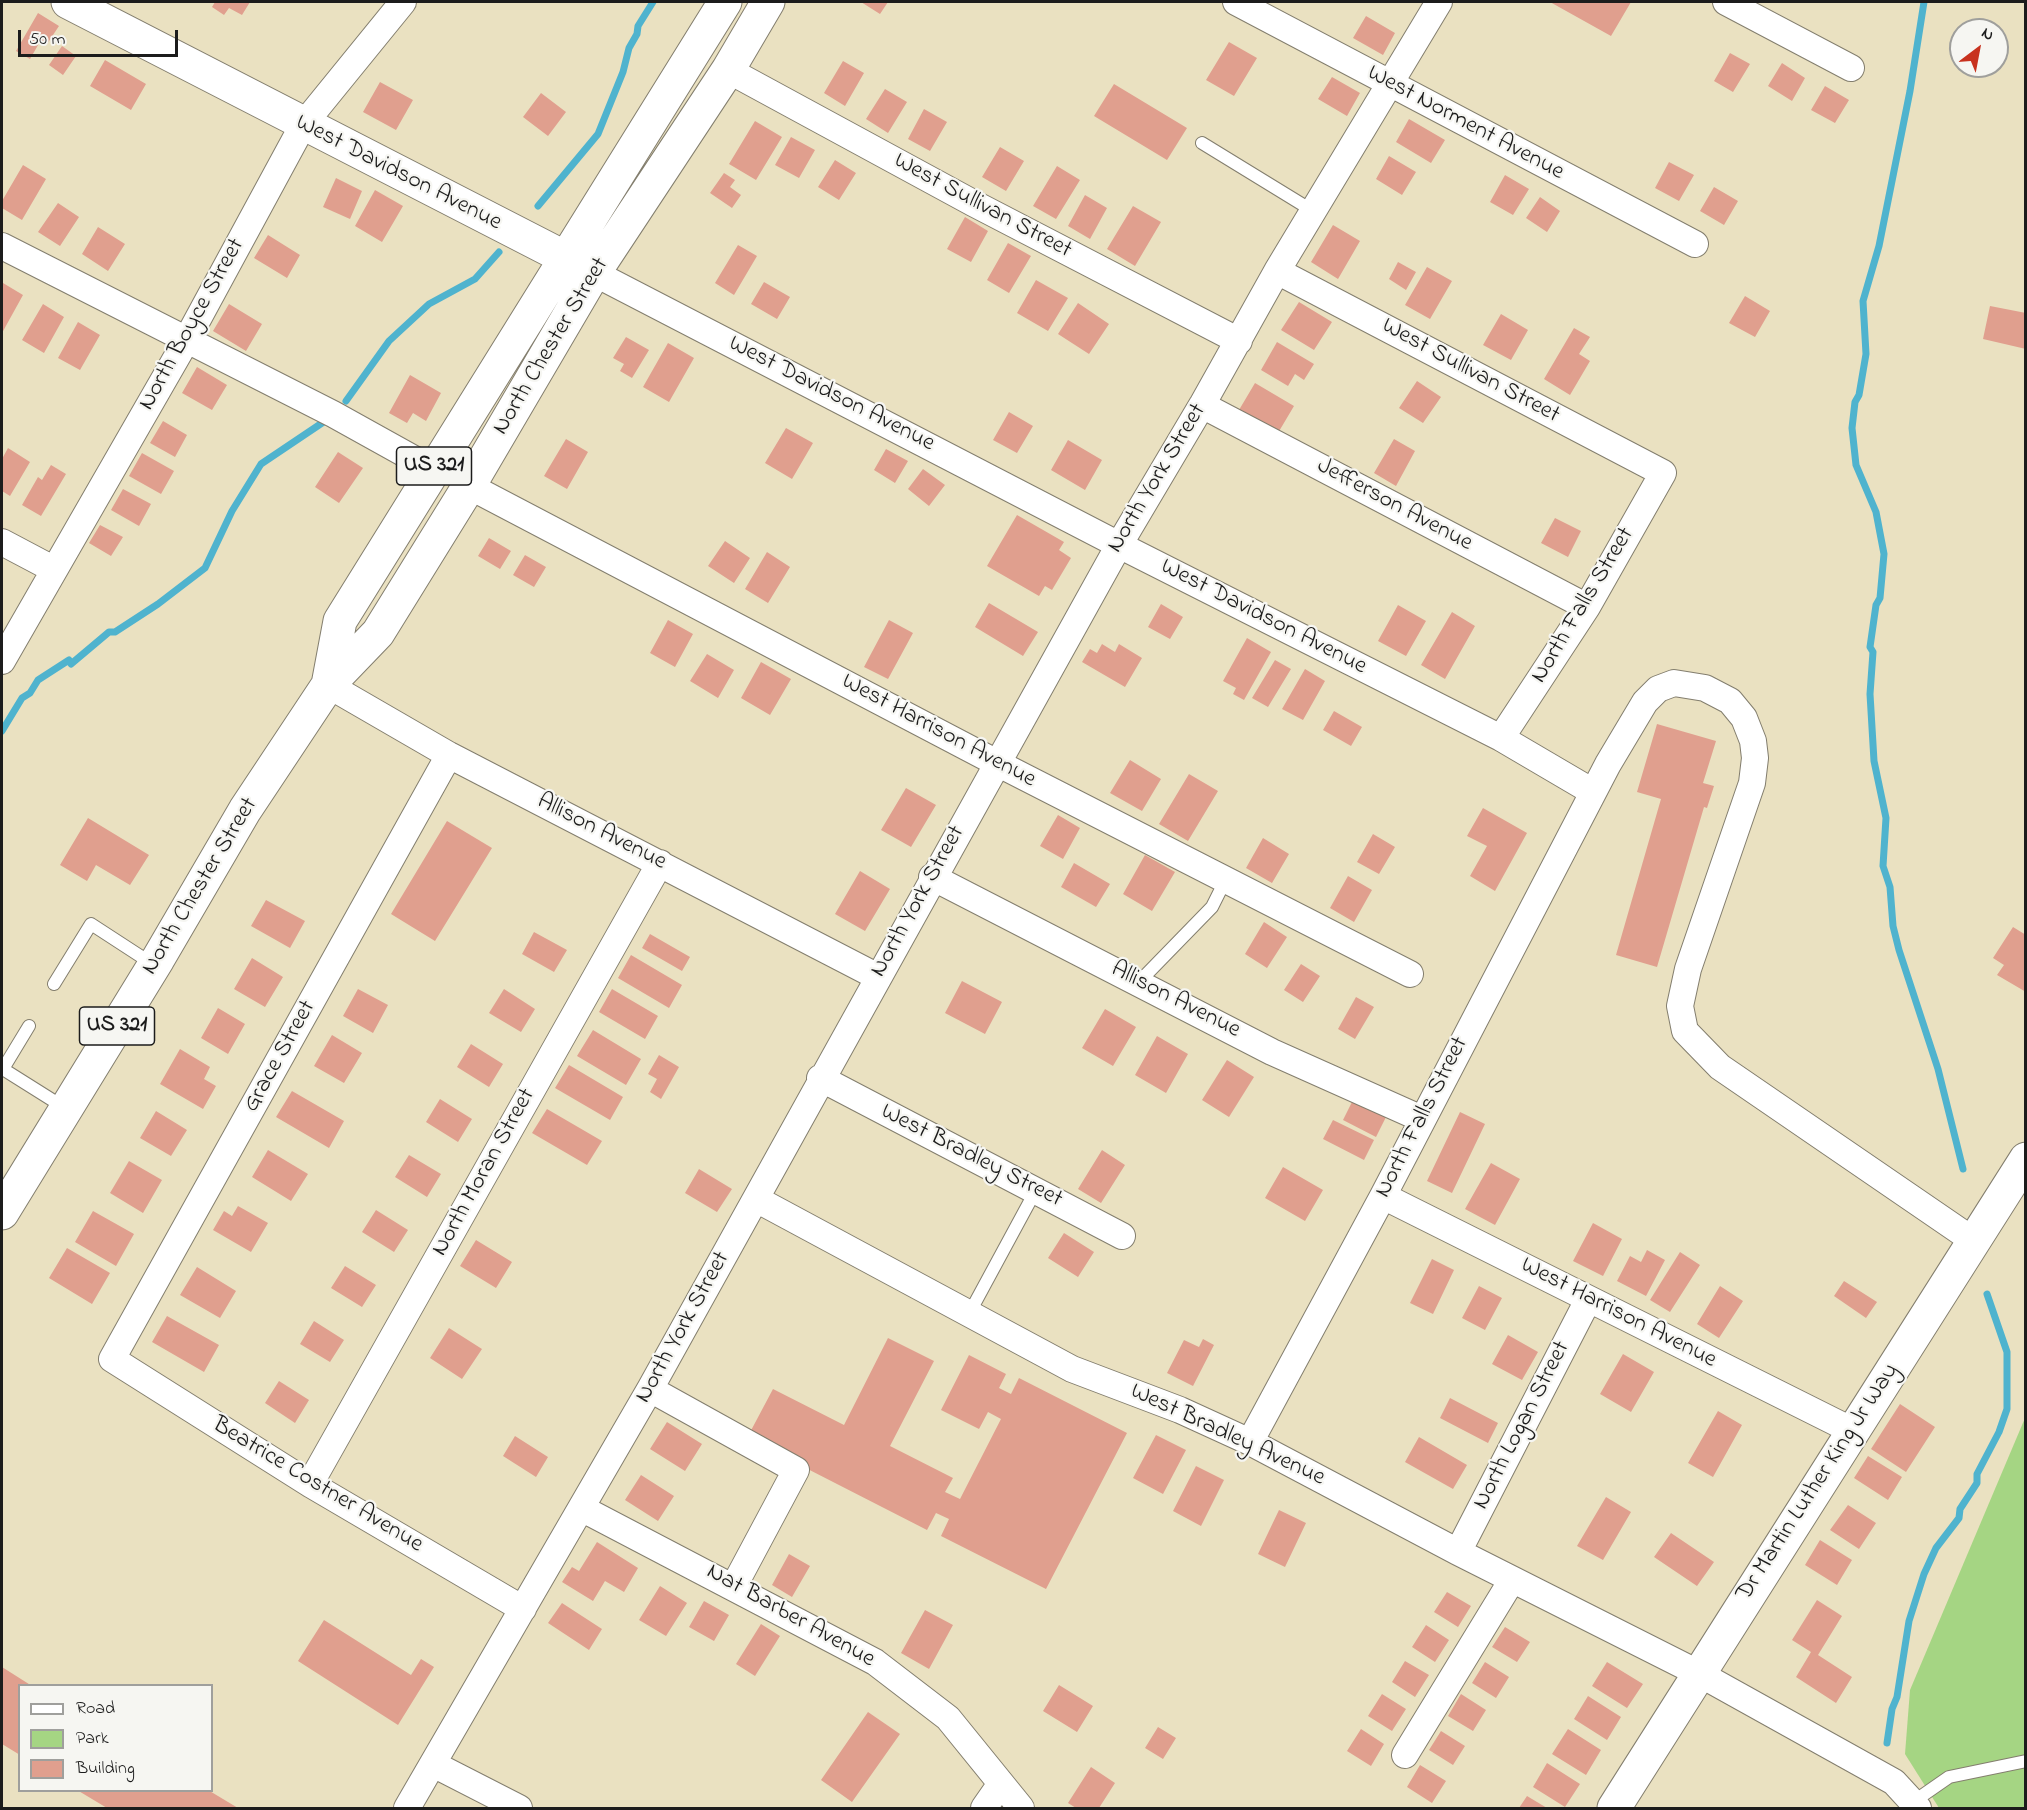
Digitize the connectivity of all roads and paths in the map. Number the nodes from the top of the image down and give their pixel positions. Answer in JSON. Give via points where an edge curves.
{"nodes":[{"id":1,"x":68,"y":2,"type":"edge"},
{"id":2,"x":403,"y":2,"type":"edge"},
{"id":3,"x":725,"y":2,"type":"edge"},
{"id":4,"x":768,"y":2,"type":"edge"},
{"id":5,"x":1236,"y":2,"type":"edge"},
{"id":6,"x":1439,"y":2,"type":"edge"},
{"id":7,"x":1726,"y":2,"type":"edge"},
{"id":8,"x":1851,"y":68,"type":"dead end"},
{"id":9,"x":728,"y":70,"type":"junction"},
{"id":10,"x":1390,"y":85,"type":"junction"},
{"id":11,"x":303,"y":124,"type":"junction"},
{"id":12,"x":1202,"y":143,"type":"dead end"},
{"id":13,"x":1313,"y":211,"type":"junction"},
{"id":14,"x":1695,"y":244,"type":"dead end"},
{"id":15,"x":2,"y":246,"type":"edge"},
{"id":16,"x":581,"y":266,"type":"junction"},
{"id":17,"x":1277,"y":271,"type":"junction"},
{"id":18,"x":1239,"y":340,"type":"junction"},
{"id":19,"x":186,"y":341,"type":"junction"},
{"id":20,"x":1202,"y":405,"type":"junction"},
{"id":21,"x":432,"y":469,"type":"junction"},
{"id":22,"x":1663,"y":473,"type":"joint"},
{"id":23,"x":469,"y":486,"type":"junction"},
{"id":24,"x":2,"y":542,"type":"edge"},
{"id":25,"x":1119,"y":545,"type":"junction"},
{"id":26,"x":53,"y":569,"type":"junction"},
{"id":27,"x":1587,"y":607,"type":"junction"},
{"id":28,"x":2,"y":661,"type":"edge"},
{"id":29,"x":328,"y":685,"type":"junction"},
{"id":30,"x":1502,"y":738,"type":"junction"},
{"id":31,"x":449,"y":755,"type":"junction"},
{"id":32,"x":997,"y":763,"type":"junction"},
{"id":33,"x":1593,"y":792,"type":"junction"},
{"id":34,"x":660,"y":863,"type":"junction"},
{"id":35,"x":932,"y":877,"type":"junction"},
{"id":36,"x":1225,"y":881,"type":"junction"},
{"id":37,"x":154,"y":964,"type":"junction"},
{"id":38,"x":1410,"y":974,"type":"dead end"},
{"id":39,"x":878,"y":977,"type":"junction"},
{"id":40,"x":1138,"y":982,"type":"junction"},
{"id":41,"x":54,"y":984,"type":"dead end"},
{"id":42,"x":29,"y":1026,"type":"dead end"},
{"id":43,"x":820,"y":1078,"type":"junction"},
{"id":44,"x":66,"y":1108,"type":"junction"},
{"id":45,"x":1422,"y":1119,"type":"junction"},
{"id":46,"x":2025,"y":1159,"type":"edge"},
{"id":47,"x":1036,"y":1190,"type":"junction"},
{"id":48,"x":1383,"y":1196,"type":"junction"},
{"id":49,"x":756,"y":1199,"type":"junction"},
{"id":50,"x":2,"y":1213,"type":"edge"},
{"id":51,"x":1122,"y":1236,"type":"dead end"},
{"id":52,"x":1974,"y":1241,"type":"junction"},
{"id":53,"x":1588,"y":1300,"type":"junction"},
{"id":54,"x":970,"y":1312,"type":"junction"},
{"id":55,"x":112,"y":1359,"type":"joint"},
{"id":56,"x":650,"y":1389,"type":"junction"},
{"id":57,"x":1853,"y":1431,"type":"junction"},
{"id":58,"x":1250,"y":1442,"type":"junction"},
{"id":59,"x":309,"y":1484,"type":"junction"},
{"id":60,"x":581,"y":1508,"type":"junction"},
{"id":61,"x":1458,"y":1552,"type":"junction"},
{"id":62,"x":1512,"y":1580,"type":"junction"},
{"id":63,"x":734,"y":1586,"type":"junction"},
{"id":64,"x":523,"y":1609,"type":"junction"},
{"id":65,"x":1698,"y":1673,"type":"junction"},
{"id":66,"x":1405,"y":1755,"type":"dead end"},
{"id":67,"x":2025,"y":1761,"type":"edge"},
{"id":68,"x":433,"y":1764,"type":"junction"},
{"id":69,"x":1000,"y":1785,"type":"junction"},
{"id":70,"x":1916,"y":1805,"type":"edge"},
{"id":71,"x":407,"y":1809,"type":"edge"},
{"id":72,"x":519,"y":1809,"type":"edge"},
{"id":73,"x":984,"y":1809,"type":"edge"},
{"id":74,"x":1021,"y":1809,"type":"edge"},
{"id":75,"x":1614,"y":1809,"type":"edge"}],
"edges":[{"from":1,"to":11,"type":"main road","name":"West Davidson Avenue"},
{"from":2,"to":11,"type":"street","name":"North Boyce Street"},
{"from":3,"to":16,"type":"main road","name":"North Chester Street","number":"US 321"},
{"from":4,"to":9,"type":"main road","name":"North Chester Street","number":"US 321"},
{"from":5,"to":10,"type":"street","name":"West Norment Avenue"},
{"from":6,"to":10,"type":"street","name":"North York Street"},
{"from":7,"to":8,"type":"street"},
{"from":9,"to":16,"type":"main road","name":"North Chester Street","number":"US 321"},
{"from":9,"to":18,"type":"street","name":"West Sullivan Street","via":[[973,204]]},
{"from":10,"to":13,"type":"street","name":"North York Street"},
{"from":10,"to":14,"type":"street","name":"West Norment Avenue"},
{"from":11,"to":16,"type":"main road","name":"West Davidson Avenue"},
{"from":11,"to":19,"type":"street","name":"North Boyce Street"},
{"from":12,"to":13,"type":"lane"},
{"from":13,"to":17,"type":"street","name":"North York Street"},
{"from":15,"to":19,"type":"street"},
{"from":16,"to":21,"type":"main road","name":"North Chester Street","number":"US 321"},
{"from":16,"to":23,"type":"main road","name":"North Chester Street","number":"US 321"},
{"from":16,"to":25,"type":"street","name":"West Davidson Avenue"},
{"from":17,"to":18,"type":"street","name":"North York Street"},
{"from":17,"to":22,"type":"street","name":"West Sullivan Street"},
{"from":18,"to":20,"type":"street","name":"North York Street"},
{"from":19,"to":21,"type":"street","via":[[333,414]]},
{"from":19,"to":26,"type":"street","name":"North Boyce Street"},
{"from":20,"to":25,"type":"street","name":"North York Street"},
{"from":20,"to":27,"type":"street","name":"Jefferson Avenue"},
{"from":21,"to":29,"type":"main road","name":"North Chester Street","number":"US 321","via":[[340,621]]},
{"from":22,"to":27,"type":"street","name":"North Falls Street"},
{"from":23,"to":29,"type":"main road","name":"North Chester Street","number":"US 321","via":[[378,633]]},
{"from":23,"to":32,"type":"street","name":"West Harrison Avenue"},
{"from":24,"to":26,"type":"street"},
{"from":25,"to":30,"type":"street","name":"West Davidson Avenue"},
{"from":25,"to":32,"type":"street","name":"North York Street"},
{"from":26,"to":28,"type":"street","name":"North Boyce Street"},
{"from":27,"to":30,"type":"street","name":"North Falls Street"},
{"from":29,"to":31,"type":"street","name":"Allison Avenue"},
{"from":29,"to":37,"type":"main road","name":"North Chester Street","number":"US 321","via":[[245,810]]},
{"from":30,"to":33,"type":"street","name":"West Davidson Avenue"},
{"from":31,"to":34,"type":"street","name":"Allison Avenue"},
{"from":31,"to":55,"type":"street","name":"Grace Street"},
{"from":32,"to":35,"type":"street","name":"North York Street"},
{"from":32,"to":36,"type":"street","name":"West Harrison Avenue"},
{"from":33,"to":45,"type":"street","name":"North Falls Street"},
{"from":33,"to":52,"type":"street","name":"North Falls Street","via":[[1645,702],[1658,689],[1674,683],[1705,688],[1730,701],[1744,718],[1753,741],[1752,783],[1688,969],[1680,1006],[1685,1031],[1720,1067]]},
{"from":34,"to":39,"type":"street","name":"Allison Avenue"},
{"from":34,"to":59,"type":"street","name":"North Moran Street"},
{"from":35,"to":39,"type":"street","name":"North York Street"},
{"from":35,"to":40,"type":"street","name":"Allison Avenue"},
{"from":36,"to":38,"type":"street","name":"West Harrison Avenue"},
{"from":36,"to":40,"type":"lane","via":[[1212,907]]},
{"from":37,"to":41,"type":"lane","via":[[91,924]]},
{"from":37,"to":44,"type":"main road","name":"North Chester Street","number":"US 321"},
{"from":39,"to":43,"type":"street","name":"North York Street"},
{"from":40,"to":45,"type":"street","name":"Allison Avenue","via":[[1272,1052]]},
{"from":42,"to":44,"type":"lane","via":[[3,1069]]},
{"from":43,"to":47,"type":"street","name":"West Bradley Street"},
{"from":43,"to":49,"type":"street","name":"North York Street"},
{"from":44,"to":50,"type":"main road","name":"North Chester Street","number":"US 321"},
{"from":45,"to":48,"type":"street","name":"North Falls Street"},
{"from":46,"to":52,"type":"main road","name":"Dr Martin Luther King Jr Way"},
{"from":47,"to":51,"type":"street","name":"West Bradley Street"},
{"from":47,"to":54,"type":"lane"},
{"from":48,"to":53,"type":"street","name":"West Harrison Avenue"},
{"from":48,"to":58,"type":"street","name":"North Falls Street"},
{"from":49,"to":54,"type":"street","name":"West Bradley Avenue"},
{"from":49,"to":56,"type":"street","name":"North York Street"},
{"from":52,"to":57,"type":"main road","name":"Dr Martin Luther King Jr Way"},
{"from":53,"to":57,"type":"street","name":"West Harrison Avenue"},
{"from":53,"to":61,"type":"street","name":"North Logan Street"},
{"from":54,"to":58,"type":"street","name":"West Bradley Avenue","via":[[1072,1368]]},
{"from":55,"to":59,"type":"street","name":"Beatrice Costner Avenue"},
{"from":56,"to":60,"type":"street","name":"North York Street"},
{"from":56,"to":63,"type":"street","via":[[796,1470]]},
{"from":57,"to":65,"type":"main road","name":"Dr Martin Luther King Jr Way"},
{"from":58,"to":61,"type":"street","name":"West Bradley Avenue"},
{"from":59,"to":64,"type":"street","name":"Beatrice Costner Avenue"},
{"from":60,"to":63,"type":"street","name":"Nat Barber Avenue"},
{"from":60,"to":64,"type":"street","name":"North York Street"},
{"from":61,"to":62,"type":"street","name":"West Bradley Avenue"},
{"from":62,"to":65,"type":"street","name":"West Bradley Avenue"},
{"from":62,"to":66,"type":"street"},
{"from":63,"to":69,"type":"street","name":"Nat Barber Avenue","via":[[875,1662],[948,1718]]},
{"from":64,"to":68,"type":"street","name":"North York Street"},
{"from":65,"to":70,"type":"street","name":"West Bradley Avenue","via":[[1894,1782]]},
{"from":65,"to":75,"type":"main road","name":"Dr Martin Luther King Jr Way"},
{"from":67,"to":70,"type":"lane","via":[[1949,1777]]},
{"from":68,"to":71,"type":"street","name":"North York Street"},
{"from":68,"to":72,"type":"street"},
{"from":69,"to":73,"type":"street"},
{"from":69,"to":74,"type":"street"}]}
